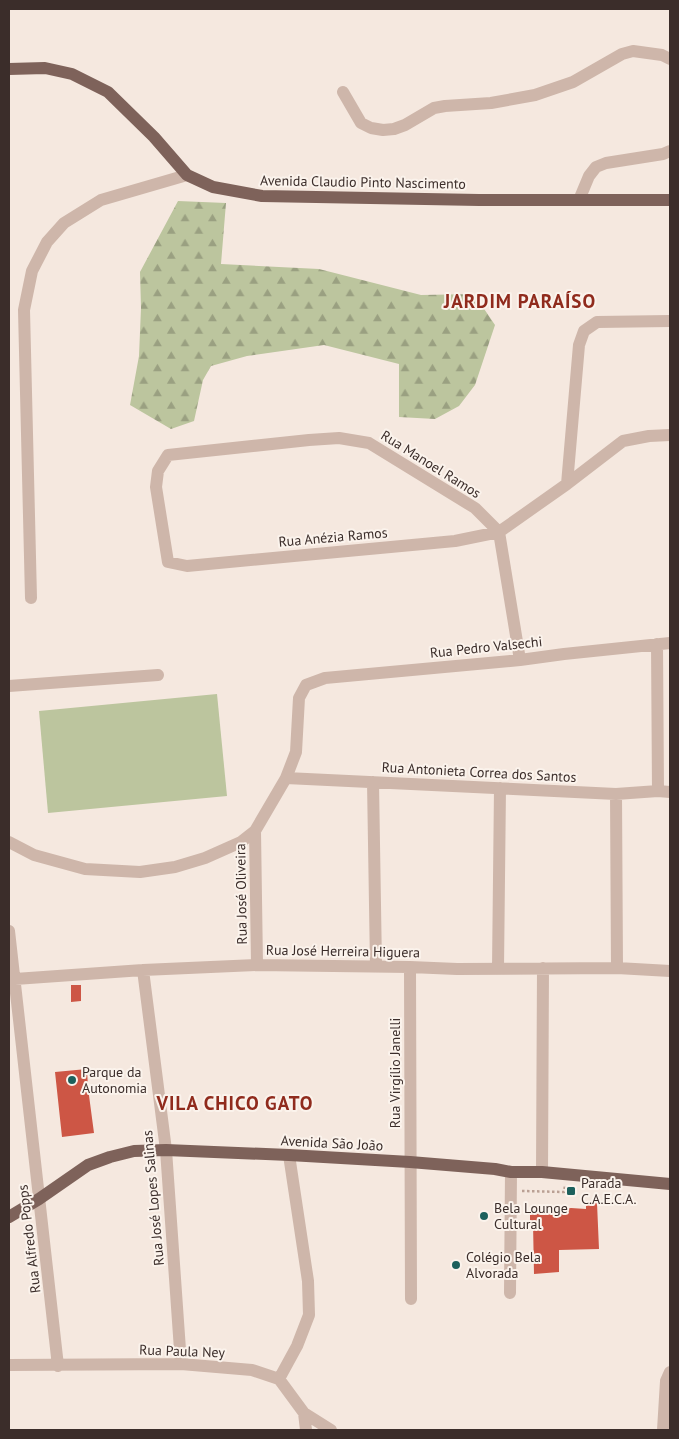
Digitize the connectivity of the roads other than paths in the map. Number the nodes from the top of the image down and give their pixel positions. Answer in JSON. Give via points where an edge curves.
{"nodes":[{"id":1,"x":670,"y":59,"type":"edge"},
{"id":2,"x":9,"y":69,"type":"edge"},
{"id":3,"x":343,"y":92,"type":"dead end"},
{"id":4,"x":670,"y":150,"type":"edge"},
{"id":5,"x":187,"y":175,"type":"junction"},
{"id":6,"x":579,"y":200,"type":"junction"},
{"id":7,"x":670,"y":200,"type":"edge"},
{"id":8,"x":670,"y":321,"type":"edge"},
{"id":9,"x":670,"y":435,"type":"edge"},
{"id":10,"x":567,"y":484,"type":"junction"},
{"id":11,"x":500,"y":532,"type":"junction"},
{"id":12,"x":168,"y":562,"type":"joint"},
{"id":13,"x":31,"y":598,"type":"dead end"},
{"id":14,"x":670,"y":643,"type":"edge"},
{"id":15,"x":657,"y":644,"type":"junction"},
{"id":16,"x":520,"y":660,"type":"junction"},
{"id":17,"x":158,"y":675,"type":"dead end"},
{"id":18,"x":306,"y":685,"type":"joint"},
{"id":19,"x":9,"y":686,"type":"edge"},
{"id":20,"x":286,"y":778,"type":"junction"},
{"id":21,"x":373,"y":782,"type":"junction"},
{"id":22,"x":500,"y":788,"type":"junction"},
{"id":23,"x":664,"y":792,"type":"edge"},
{"id":24,"x":616,"y":794,"type":"junction"},
{"id":25,"x":255,"y":831,"type":"junction"},
{"id":26,"x":9,"y":842,"type":"edge"},
{"id":27,"x":9,"y":930,"type":"edge"},
{"id":28,"x":258,"y":965,"type":"junction"},
{"id":29,"x":376,"y":966,"type":"junction"},
{"id":30,"x":410,"y":967,"type":"junction"},
{"id":31,"x":498,"y":968,"type":"junction"},
{"id":32,"x":543,"y":968,"type":"junction"},
{"id":33,"x":617,"y":968,"type":"junction"},
{"id":34,"x":143,"y":970,"type":"junction"},
{"id":35,"x":670,"y":971,"type":"edge"},
{"id":36,"x":15,"y":980,"type":"junction"},
{"id":37,"x":166,"y":1150,"type":"junction"},
{"id":38,"x":289,"y":1155,"type":"junction"},
{"id":39,"x":410,"y":1162,"type":"junction"},
{"id":40,"x":511,"y":1172,"type":"junction"},
{"id":41,"x":542,"y":1172,"type":"junction"},
{"id":42,"x":670,"y":1184,"type":"edge"},
{"id":43,"x":39,"y":1199,"type":"junction"},
{"id":44,"x":9,"y":1217,"type":"edge"},
{"id":45,"x":510,"y":1293,"type":"dead end"},
{"id":46,"x":411,"y":1299,"type":"dead end"},
{"id":47,"x":181,"y":1364,"type":"junction"},
{"id":48,"x":9,"y":1365,"type":"edge"},
{"id":49,"x":58,"y":1366,"type":"junction"},
{"id":50,"x":670,"y":1372,"type":"edge"},
{"id":51,"x":278,"y":1379,"type":"junction"},
{"id":52,"x":304,"y":1412,"type":"junction"},
{"id":53,"x":306,"y":1430,"type":"edge"},
{"id":54,"x":331,"y":1430,"type":"edge"},
{"id":55,"x":664,"y":1430,"type":"edge"}],
"edges":[{"from":1,"to":3,"type":"street","via":[[662,54],[633,51],[573,82],[535,95],[434,108],[394,129],[371,128],[361,123]]},
{"from":2,"to":5,"type":"main road","name":"Avenida Claudio Pinto Nascimento","via":[[45,68],[72,74],[108,92]]},
{"from":4,"to":6,"type":"street","via":[[596,167]]},
{"from":5,"to":6,"type":"main road","name":"Avenida Claudio Pinto Nascimento","via":[[213,187],[262,196]]},
{"from":5,"to":13,"type":"street","via":[[101,200],[64,223],[47,242],[32,271],[24,310]]},
{"from":6,"to":7,"type":"main road","name":"Avenida Claudio Pinto Nascimento"},
{"from":8,"to":10,"type":"street","via":[[597,322],[584,331],[579,345]]},
{"from":9,"to":10,"type":"street","via":[[623,441]]},
{"from":10,"to":11,"type":"street"},
{"from":11,"to":12,"type":"street","name":"Rua Anézia Ramos","via":[[455,541],[187,566]]},
{"from":11,"to":12,"type":"street","name":"Rua Manoel Ramos","via":[[475,508],[368,443],[338,438],[168,455],[158,471],[156,488]]},
{"from":11,"to":16,"type":"street"},
{"from":14,"to":15,"type":"street","name":"Rua Pedro Valsechi"},
{"from":15,"to":16,"type":"street","name":"Rua Pedro Valsechi"},
{"from":15,"to":23,"type":"street"},
{"from":16,"to":18,"type":"street","name":"Rua Pedro Valsechi","via":[[325,678]]},
{"from":17,"to":19,"type":"street"},
{"from":18,"to":20,"type":"street","name":"Rua José Oliveira","via":[[299,698],[296,752]]},
{"from":20,"to":21,"type":"street","name":"Rua Antonieta Correa dos Santos"},
{"from":20,"to":25,"type":"street","name":"Rua José Oliveira"},
{"from":21,"to":22,"type":"street","name":"Rua Antonieta Correa dos Santos"},
{"from":21,"to":29,"type":"street"},
{"from":22,"to":24,"type":"street","name":"Rua Antonieta Correa dos Santos"},
{"from":22,"to":31,"type":"street"},
{"from":23,"to":24,"type":"street","name":"Rua Antonieta Correa dos Santos"},
{"from":24,"to":33,"type":"street"},
{"from":25,"to":26,"type":"street","via":[[241,842],[205,858],[140,872],[85,869],[34,855]]},
{"from":25,"to":28,"type":"street","name":"Rua José Oliveira"},
{"from":27,"to":36,"type":"street","name":"Rua Alfredo Popps"},
{"from":28,"to":29,"type":"street","name":"Rua José Herreira Higuera"},
{"from":28,"to":34,"type":"street","name":"Rua José Herreira Higuera"},
{"from":29,"to":30,"type":"street","name":"Rua José Herreira Higuera"},
{"from":30,"to":31,"type":"street","name":"Rua José Herreira Higuera"},
{"from":30,"to":39,"type":"street","name":"Rua Virgílio Janelli"},
{"from":31,"to":32,"type":"street","name":"Rua José Herreira Higuera"},
{"from":32,"to":33,"type":"street","name":"Rua José Herreira Higuera"},
{"from":32,"to":41,"type":"street"},
{"from":33,"to":35,"type":"street","name":"Rua José Herreira Higuera"},
{"from":34,"to":36,"type":"street","name":"Rua José Herreira Higuera"},
{"from":34,"to":37,"type":"street","name":"Rua José Lopes Salinas"},
{"from":36,"to":43,"type":"street","name":"Rua Alfredo Popps"},
{"from":37,"to":38,"type":"main road","name":"Avenida São João"},
{"from":37,"to":43,"type":"main road","name":"Avenida São João","via":[[134,1151],[88,1165]]},
{"from":37,"to":47,"type":"street","name":"Rua José Lopes Salinas"},
{"from":38,"to":39,"type":"main road","name":"Avenida São João"},
{"from":38,"to":51,"type":"street","via":[[308,1281],[308,1315],[297,1346]]},
{"from":39,"to":40,"type":"main road","name":"Avenida São João"},
{"from":39,"to":46,"type":"street","name":"Rua Virgílio Janelli"},
{"from":40,"to":41,"type":"main road","name":"Avenida São João"},
{"from":40,"to":45,"type":"street"},
{"from":41,"to":42,"type":"main road","name":"Avenida São João"},
{"from":43,"to":44,"type":"main road","name":"Avenida São João"},
{"from":43,"to":49,"type":"street","name":"Rua Alfredo Popps"},
{"from":47,"to":49,"type":"street","name":"Rua Paula Ney"},
{"from":47,"to":51,"type":"street","name":"Rua Paula Ney","via":[[252,1370]]},
{"from":48,"to":49,"type":"street","name":"Rua Paula Ney"},
{"from":50,"to":55,"type":"street","via":[[666,1381]]},
{"from":51,"to":52,"type":"street"},
{"from":52,"to":53,"type":"street"},
{"from":52,"to":54,"type":"street"}]}
